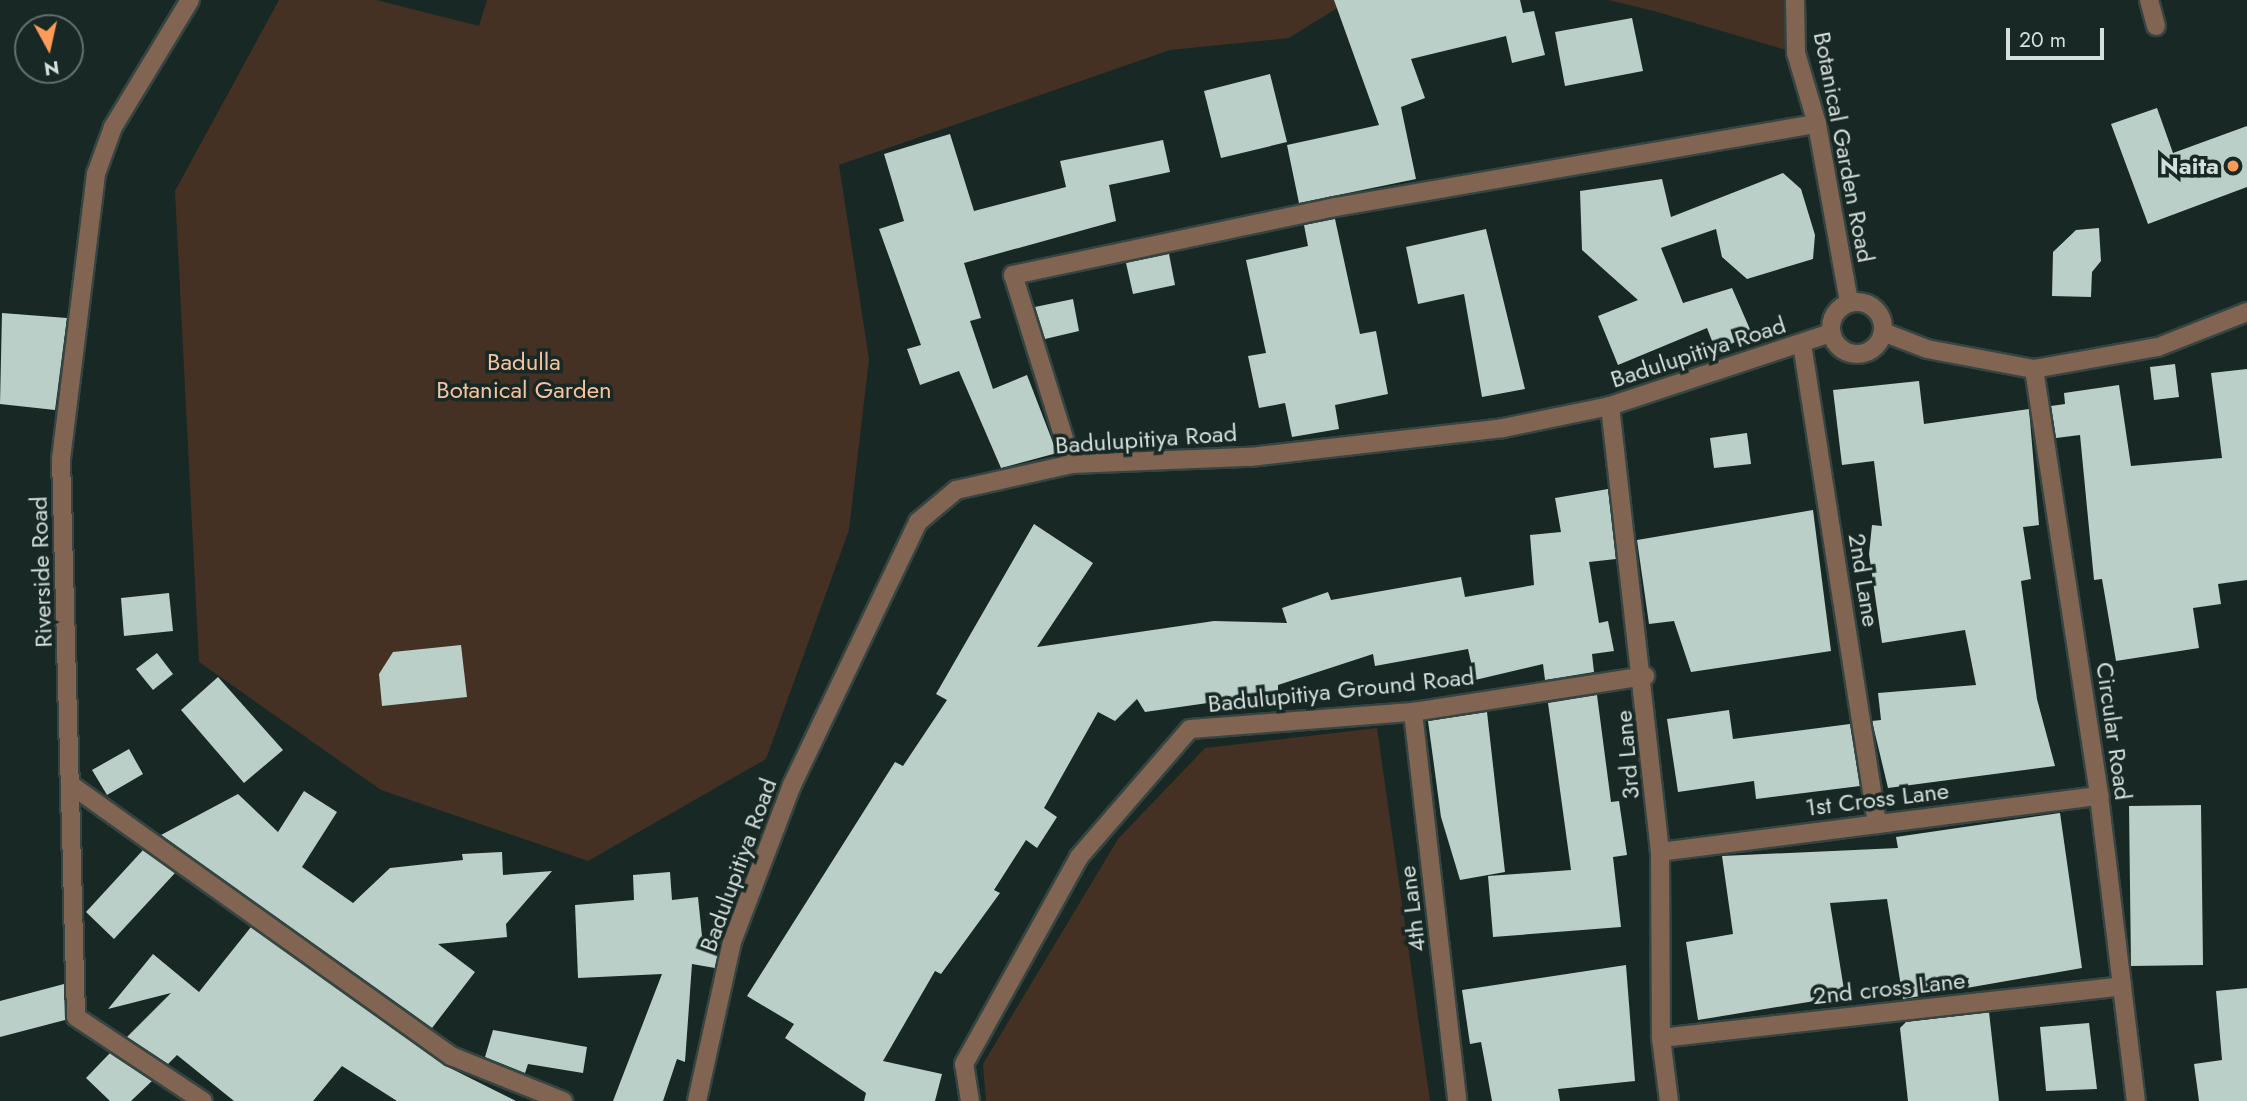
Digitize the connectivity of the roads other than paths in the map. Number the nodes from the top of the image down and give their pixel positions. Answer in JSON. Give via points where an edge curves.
{"nodes":[{"id":1,"x":190,"y":0,"type":"edge"},
{"id":2,"x":1795,"y":0,"type":"edge"},
{"id":3,"x":2149,"y":0,"type":"edge"},
{"id":4,"x":2156,"y":26,"type":"dead end"},
{"id":5,"x":1817,"y":124,"type":"junction"},
{"id":6,"x":1849,"y":302,"type":"junction"},
{"id":7,"x":2247,"y":312,"type":"edge"},
{"id":8,"x":1883,"y":332,"type":"junction"},
{"id":9,"x":1831,"y":333,"type":"junction"},
{"id":10,"x":1802,"y":344,"type":"junction"},
{"id":11,"x":2034,"y":369,"type":"junction"},
{"id":12,"x":1610,"y":406,"type":"junction"},
{"id":13,"x":1072,"y":464,"type":"junction"},
{"id":14,"x":1645,"y":676,"type":"junction"},
{"id":15,"x":1413,"y":712,"type":"junction"},
{"id":16,"x":75,"y":787,"type":"junction"},
{"id":17,"x":2099,"y":796,"type":"junction"},
{"id":18,"x":1877,"y":824,"type":"junction"},
{"id":19,"x":1660,"y":852,"type":"junction"},
{"id":20,"x":2122,"y":986,"type":"junction"},
{"id":21,"x":1661,"y":1038,"type":"junction"},
{"id":22,"x":203,"y":1101,"type":"edge"},
{"id":23,"x":562,"y":1101,"type":"edge"},
{"id":24,"x":697,"y":1101,"type":"edge"},
{"id":25,"x":971,"y":1101,"type":"edge"},
{"id":26,"x":1457,"y":1101,"type":"edge"},
{"id":27,"x":1670,"y":1101,"type":"edge"},
{"id":28,"x":2136,"y":1101,"type":"edge"}],
"edges":[{"from":1,"to":16,"type":"street","name":"Riverside Road","via":[[113,127],[96,174],[61,458]]},
{"from":2,"to":5,"type":"street","name":"Botanical Garden Road","via":[[1796,53]]},
{"from":3,"to":4,"type":"street"},
{"from":5,"to":6,"type":"street","name":"Botanical Garden Road"},
{"from":5,"to":13,"type":"street","via":[[1335,207],[1013,275]]},
{"from":6,"to":8,"type":"street","via":[[1874,307]]},
{"from":6,"to":9,"type":"street","via":[[1832,318]]},
{"from":7,"to":11,"type":"street","via":[[2158,347]]},
{"from":8,"to":9,"type":"street","via":[[1874,347],[1857,354],[1840,348]]},
{"from":8,"to":11,"type":"street","via":[[1927,349]]},
{"from":9,"to":10,"type":"street","name":"Badulupitiya Road"},
{"from":10,"to":12,"type":"street","name":"Badulupitiya Road"},
{"from":10,"to":18,"type":"street","name":"2nd Lane"},
{"from":11,"to":17,"type":"street","name":"Circular Road"},
{"from":12,"to":13,"type":"street","name":"Badulupitiya Road","via":[[1448,436],[1250,457]]},
{"from":12,"to":14,"type":"street","name":"3rd Lane"},
{"from":13,"to":24,"type":"street","name":"Badulupitiya Road","via":[[956,490],[918,522],[782,809],[732,942]]},
{"from":14,"to":15,"type":"street","name":"Badulupitiya Ground Road"},
{"from":14,"to":19,"type":"street","name":"3rd Lane"},
{"from":15,"to":25,"type":"street","name":"Badulupitiya Ground Road","via":[[1190,729],[1079,857],[964,1064]]},
{"from":15,"to":26,"type":"street","name":"4th Lane"},
{"from":16,"to":22,"type":"street","name":"Riverside Road","via":[[76,1017]]},
{"from":16,"to":23,"type":"street","via":[[451,1056]]},
{"from":17,"to":18,"type":"street","name":"1st Cross Lane"},
{"from":17,"to":20,"type":"street","name":"Circular Road"},
{"from":18,"to":19,"type":"street","name":"1st Cross Lane"},
{"from":19,"to":21,"type":"street","name":"3rd Lane"},
{"from":20,"to":21,"type":"street","name":"2nd cross Lane"},
{"from":20,"to":28,"type":"street","name":"Circular Road"},
{"from":21,"to":27,"type":"street","name":"3rd Lane"}]}
